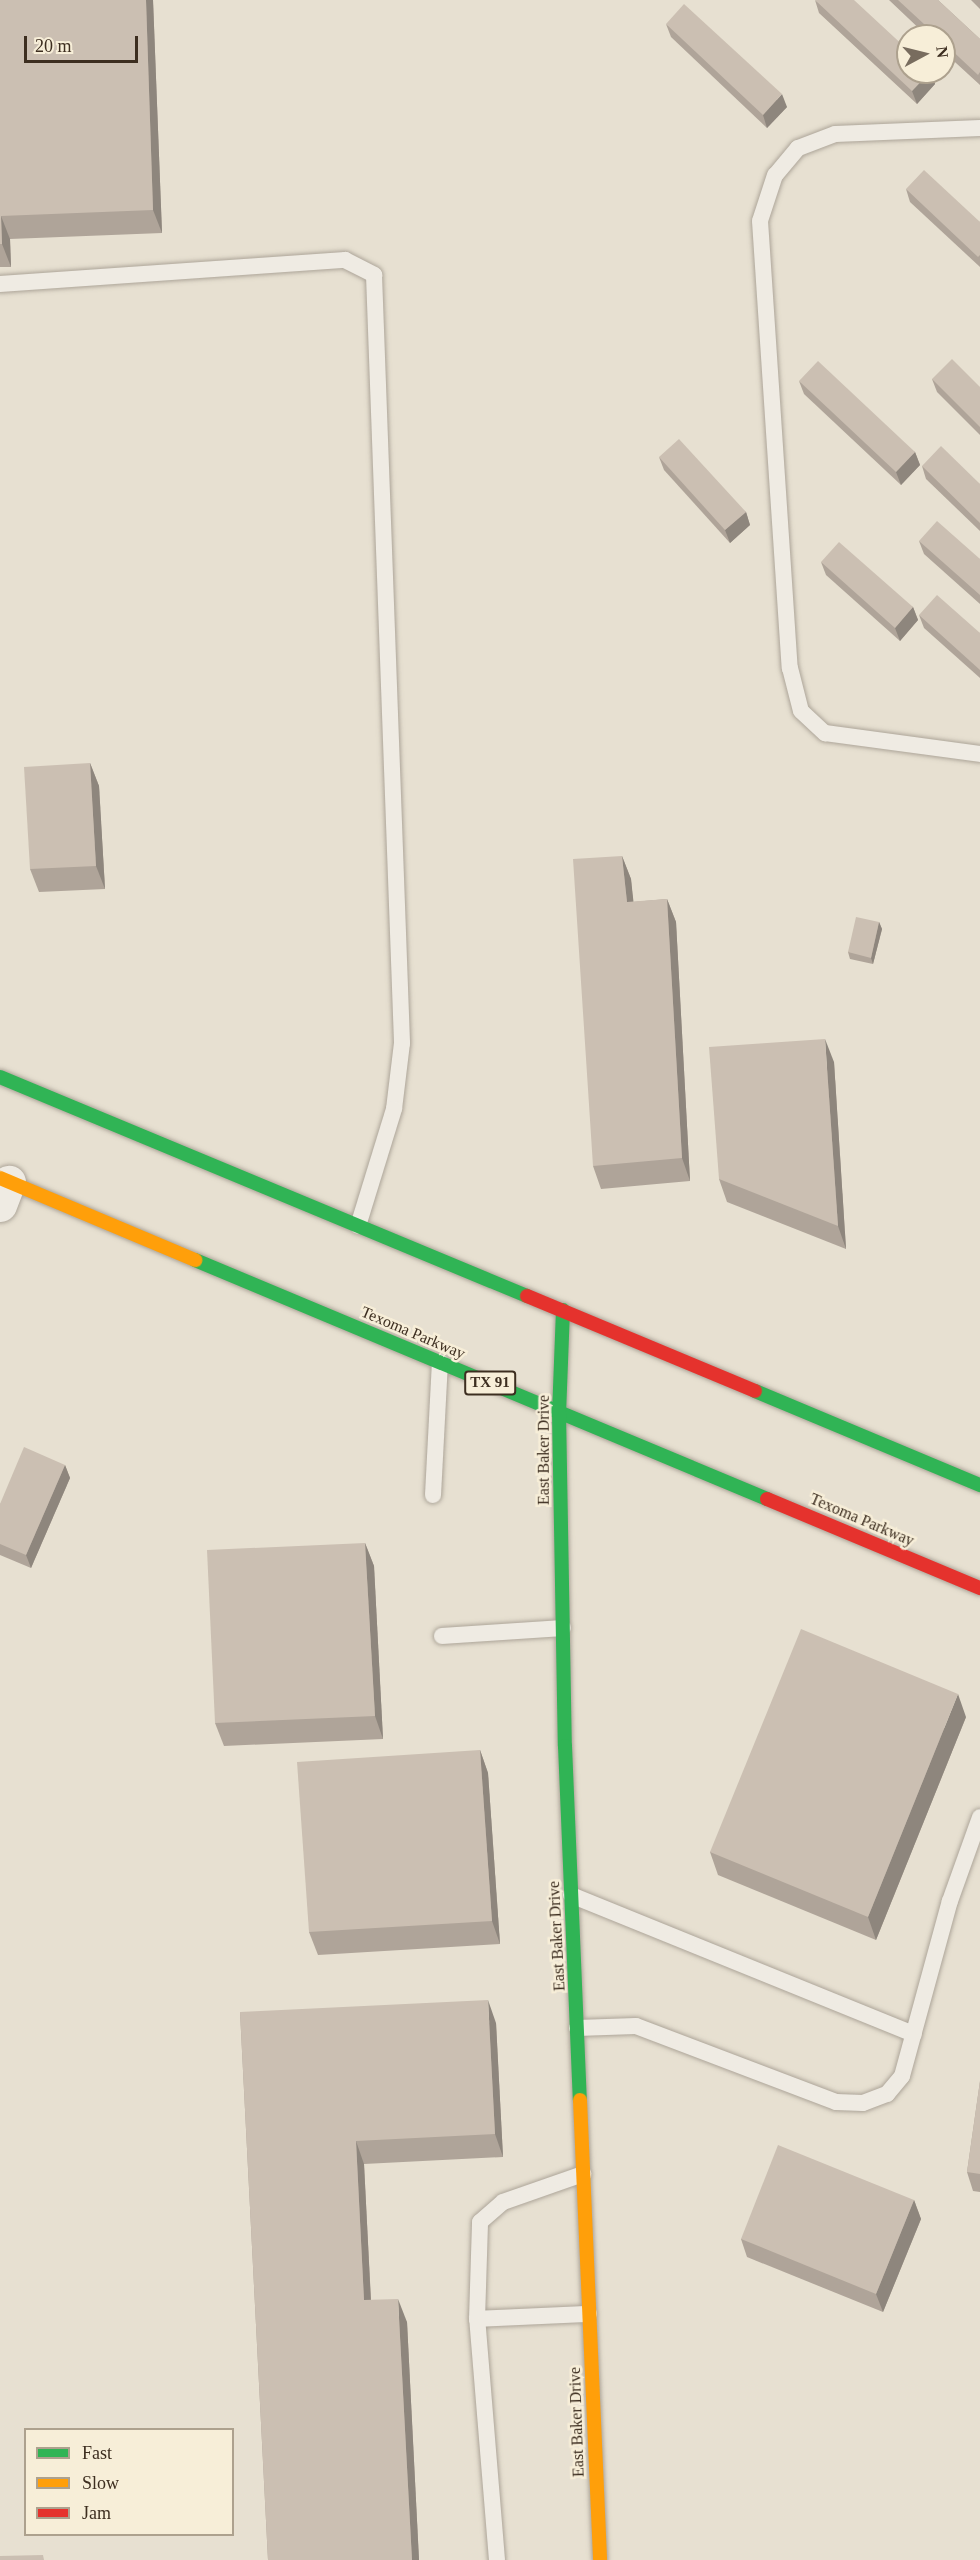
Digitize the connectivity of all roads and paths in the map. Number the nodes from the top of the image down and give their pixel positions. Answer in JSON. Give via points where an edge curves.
{"nodes":[{"id":1,"x":980,"y":128,"type":"edge"},
{"id":2,"x":0,"y":284,"type":"edge"},
{"id":3,"x":980,"y":754,"type":"edge"},
{"id":4,"x":0,"y":1077,"type":"edge"},
{"id":5,"x":3,"y":1189,"type":"edge"},
{"id":6,"x":358,"y":1226,"type":"junction"},
{"id":7,"x":563,"y":1310,"type":"junction"},
{"id":8,"x":440,"y":1362,"type":"junction"},
{"id":9,"x":559,"y":1412,"type":"junction"},
{"id":10,"x":980,"y":1485,"type":"edge"},
{"id":11,"x":433,"y":1495,"type":"dead end"},
{"id":12,"x":980,"y":1588,"type":"edge"},
{"id":13,"x":563,"y":1628,"type":"junction"},
{"id":14,"x":442,"y":1636,"type":"dead end"},
{"id":15,"x":980,"y":1817,"type":"edge"},
{"id":16,"x":571,"y":1895,"type":"junction"},
{"id":17,"x":577,"y":2028,"type":"junction"},
{"id":18,"x":914,"y":2034,"type":"junction"},
{"id":19,"x":583,"y":2175,"type":"junction"},
{"id":20,"x":589,"y":2314,"type":"junction"},
{"id":21,"x":477,"y":2319,"type":"junction"},
{"id":22,"x":496,"y":2560,"type":"edge"},
{"id":23,"x":600,"y":2560,"type":"edge"}],
"edges":[{"from":1,"to":3,"type":"lane","via":[[835,134],[798,148],[774,175],[760,221],[790,668],[801,711],[825,733]]},
{"from":2,"to":6,"type":"lane","via":[[345,260],[374,275],[402,1042],[394,1109]]},
{"from":4,"to":6,"type":"main road"},
{"from":5,"to":8,"type":"main road","name":"Texoma Parkway","number":"TX 91"},
{"from":6,"to":7,"type":"main road"},
{"from":7,"to":9,"type":"main road","name":"East Baker Drive"},
{"from":7,"to":10,"type":"main road"},
{"from":8,"to":9,"type":"main road","name":"Texoma Parkway","number":"TX 91"},
{"from":8,"to":11,"type":"lane"},
{"from":9,"to":12,"type":"main road","name":"Texoma Parkway","number":"TX 91"},
{"from":9,"to":13,"type":"main road","name":"East Baker Drive"},
{"from":13,"to":14,"type":"lane"},
{"from":13,"to":16,"type":"main road","name":"East Baker Drive"},
{"from":15,"to":18,"type":"lane","via":[[950,1901]]},
{"from":16,"to":17,"type":"main road","name":"East Baker Drive"},
{"from":16,"to":18,"type":"lane"},
{"from":17,"to":18,"type":"lane","via":[[636,2026],[836,2102],[863,2103],[887,2094],[902,2076]]},
{"from":17,"to":19,"type":"main road","name":"East Baker Drive"},
{"from":19,"to":20,"type":"main road","name":"East Baker Drive"},
{"from":19,"to":21,"type":"lane","via":[[503,2202],[480,2223]]},
{"from":20,"to":21,"type":"lane"},
{"from":20,"to":23,"type":"main road","name":"East Baker Drive"},
{"from":21,"to":22,"type":"lane"}]}
